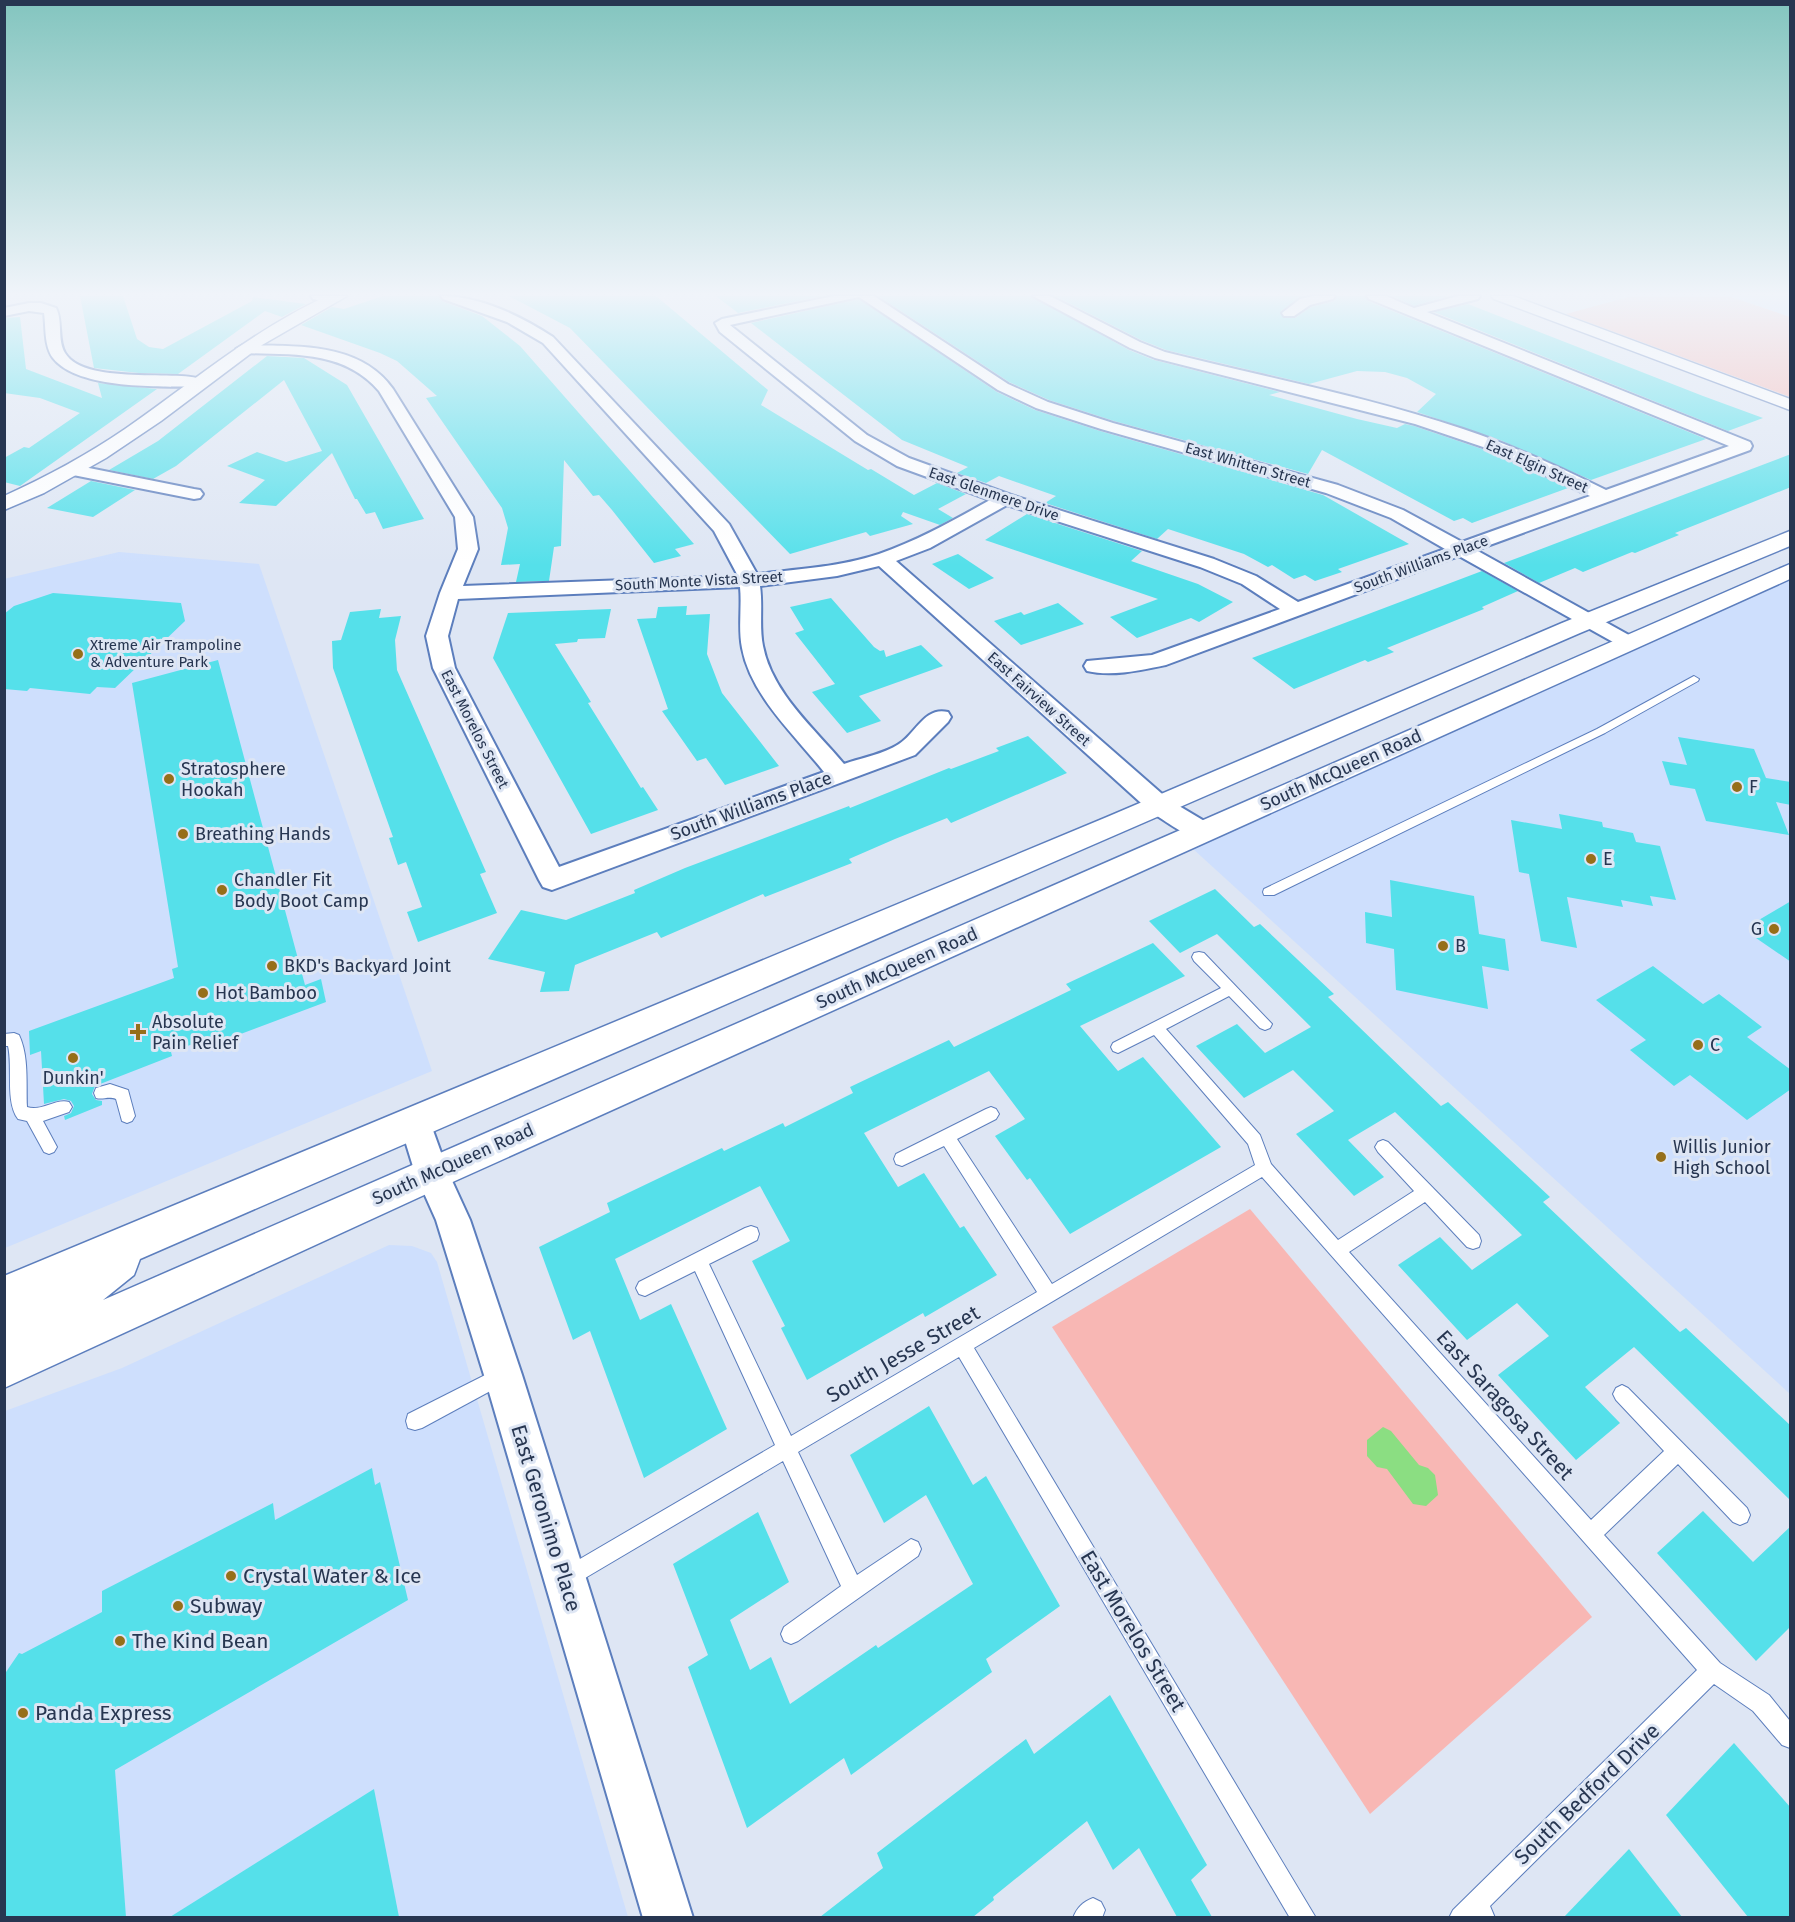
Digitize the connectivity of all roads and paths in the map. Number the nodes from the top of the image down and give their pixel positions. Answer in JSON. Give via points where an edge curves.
{"nodes":[{"id":1,"x":193,"y":386,"type":"edge"},
{"id":2,"x":382,"y":386,"type":"edge"},
{"id":3,"x":590,"y":386,"type":"edge"},
{"id":4,"x":796,"y":386,"type":"edge"},
{"id":5,"x":1001,"y":386,"type":"edge"},
{"id":6,"x":1284,"y":386,"type":"edge"},
{"id":7,"x":1595,"y":386,"type":"edge"},
{"id":8,"x":1739,"y":386,"type":"edge"},
{"id":9,"x":1381,"y":389,"type":"dead end"},
{"id":10,"x":1791,"y":405,"type":"edge"},
{"id":11,"x":1366,"y":406,"type":"junction"},
{"id":12,"x":74,"y":470,"type":"junction"},
{"id":13,"x":194,"y":494,"type":"dead end"},
{"id":14,"x":1603,"y":496,"type":"junction"},
{"id":15,"x":1005,"y":499,"type":"junction"},
{"id":16,"x":4,"y":504,"type":"edge"},
{"id":17,"x":1791,"y":538,"type":"edge"},
{"id":18,"x":1462,"y":549,"type":"junction"},
{"id":19,"x":883,"y":559,"type":"junction"},
{"id":20,"x":1791,"y":571,"type":"edge"},
{"id":21,"x":749,"y":581,"type":"junction"},
{"id":22,"x":450,"y":592,"type":"junction"},
{"id":23,"x":1296,"y":610,"type":"junction"},
{"id":24,"x":1589,"y":621,"type":"junction"},
{"id":25,"x":1629,"y":643,"type":"junction"},
{"id":26,"x":1095,"y":666,"type":"dead end"},
{"id":27,"x":1694,"y":679,"type":"dead end"},
{"id":28,"x":940,"y":717,"type":"dead end"},
{"id":29,"x":839,"y":774,"type":"junction"},
{"id":30,"x":1160,"y":806,"type":"junction"},
{"id":31,"x":1202,"y":831,"type":"junction"},
{"id":32,"x":552,"y":880,"type":"joint"},
{"id":33,"x":1269,"y":892,"type":"dead end"},
{"id":34,"x":1199,"y":957,"type":"dead end"},
{"id":35,"x":1231,"y":989,"type":"junction"},
{"id":36,"x":1265,"y":1024,"type":"dead end"},
{"id":37,"x":1156,"y":1028,"type":"junction"},
{"id":38,"x":4,"y":1040,"type":"edge"},
{"id":39,"x":1118,"y":1047,"type":"dead end"},
{"id":40,"x":101,"y":1093,"type":"dead end"},
{"id":41,"x":64,"y":1107,"type":"dead end"},
{"id":42,"x":991,"y":1114,"type":"dead end"},
{"id":43,"x":32,"y":1116,"type":"junction"},
{"id":44,"x":127,"y":1116,"type":"dead end"},
{"id":45,"x":416,"y":1121,"type":"junction"},
{"id":46,"x":946,"y":1137,"type":"junction"},
{"id":47,"x":49,"y":1147,"type":"dead end"},
{"id":48,"x":1383,"y":1148,"type":"dead end"},
{"id":49,"x":902,"y":1159,"type":"dead end"},
{"id":50,"x":1264,"y":1168,"type":"junction"},
{"id":51,"x":432,"y":1173,"type":"junction"},
{"id":52,"x":1426,"y":1192,"type":"junction"},
{"id":53,"x":158,"y":1232,"type":"junction"},
{"id":54,"x":751,"y":1234,"type":"dead end"},
{"id":55,"x":1473,"y":1241,"type":"dead end"},
{"id":56,"x":1337,"y":1250,"type":"junction"},
{"id":57,"x":699,"y":1261,"type":"junction"},
{"id":58,"x":645,"y":1288,"type":"dead end"},
{"id":59,"x":1049,"y":1295,"type":"junction"},
{"id":60,"x":4,"y":1297,"type":"edge"},
{"id":61,"x":4,"y":1331,"type":"edge"},
{"id":62,"x":962,"y":1345,"type":"junction"},
{"id":63,"x":4,"y":1366,"type":"edge"},
{"id":64,"x":503,"y":1375,"type":"junction"},
{"id":65,"x":1622,"y":1394,"type":"dead end"},
{"id":66,"x":416,"y":1421,"type":"dead end"},
{"id":67,"x":787,"y":1448,"type":"junction"},
{"id":68,"x":1678,"y":1451,"type":"junction"},
{"id":69,"x":1740,"y":1515,"type":"dead end"},
{"id":70,"x":1590,"y":1534,"type":"junction"},
{"id":71,"x":911,"y":1549,"type":"dead end"},
{"id":72,"x":564,"y":1579,"type":"junction"},
{"id":73,"x":853,"y":1590,"type":"junction"},
{"id":74,"x":791,"y":1634,"type":"dead end"},
{"id":75,"x":1712,"y":1671,"type":"junction"},
{"id":76,"x":1791,"y":1737,"type":"edge"},
{"id":77,"x":1473,"y":1913,"type":"edge"},
{"id":78,"x":668,"y":1917,"type":"edge"},
{"id":79,"x":1304,"y":1917,"type":"edge"}],
"edges":[{"from":1,"to":12,"type":"main road"},
{"from":2,"to":22,"type":"street","name":"East Morelos Street","via":[[464,517],[468,549]]},
{"from":3,"to":21,"type":"street","via":[[722,528]]},
{"from":4,"to":15,"type":"street","name":"East Glenmere Drive","via":[[861,438],[903,462]]},
{"from":5,"to":18,"type":"street","name":"East Whitten Street","via":[[1042,405],[1107,426],[1332,489],[1397,514]]},
{"from":6,"to":11,"type":"street","name":"East Elgin Street"},
{"from":7,"to":14,"type":"street","name":"South Williams Place","via":[[1744,446]]},
{"from":8,"to":10,"type":"main road"},
{"from":9,"to":11,"type":"street"},
{"from":11,"to":14,"type":"street","name":"East Elgin Street","via":[[1458,432],[1511,452]]},
{"from":12,"to":13,"type":"street"},
{"from":12,"to":16,"type":"main road"},
{"from":14,"to":18,"type":"street","name":"South Williams Place"},
{"from":15,"to":19,"type":"street","name":"South Monte Vista Street","via":[[932,540]]},
{"from":15,"to":23,"type":"street","name":"East Glenmere Drive","via":[[1207,563],[1249,580]]},
{"from":17,"to":24,"type":"main road"},
{"from":18,"to":23,"type":"street","name":"South Williams Place"},
{"from":18,"to":24,"type":"street","name":"East Whitten Street"},
{"from":19,"to":21,"type":"street","name":"South Monte Vista Street","via":[[837,570]]},
{"from":19,"to":30,"type":"street","name":"East Fairview Street"},
{"from":20,"to":25,"type":"main road","name":"South McQueen Road"},
{"from":21,"to":22,"type":"street","name":"South Monte Vista Street"},
{"from":21,"to":29,"type":"street","via":[[753,652],[759,669],[774,694]]},
{"from":22,"to":32,"type":"street","name":"East Morelos Street","via":[[437,636],[444,668]]},
{"from":23,"to":26,"type":"street","name":"South Williams Place","via":[[1158,660]]},
{"from":24,"to":25,"type":"street","name":"East Whitten Street"},
{"from":24,"to":30,"type":"main road"},
{"from":25,"to":31,"type":"main road","name":"South McQueen Road"},
{"from":27,"to":33,"type":"lane","via":[[1601,731]]},
{"from":28,"to":29,"type":"street","name":"South Williams Place","via":[[907,750]]},
{"from":29,"to":32,"type":"street","name":"South Williams Place"},
{"from":30,"to":31,"type":"street","name":"East Fairview Street"},
{"from":30,"to":45,"type":"main road"},
{"from":31,"to":51,"type":"main road","name":"South McQueen Road"},
{"from":34,"to":35,"type":"lane"},
{"from":35,"to":36,"type":"lane"},
{"from":35,"to":37,"type":"lane"},
{"from":37,"to":39,"type":"lane"},
{"from":37,"to":50,"type":"lane","via":[[1255,1140]]},
{"from":38,"to":43,"type":"lane","via":[[14,1039],[18,1056],[19,1109]]},
{"from":40,"to":44,"type":"lane","via":[[110,1090],[123,1095]]},
{"from":41,"to":43,"type":"lane"},
{"from":42,"to":46,"type":"lane"},
{"from":43,"to":47,"type":"lane"},
{"from":45,"to":51,"type":"street","name":"East Geronimo Place"},
{"from":45,"to":53,"type":"main road"},
{"from":46,"to":49,"type":"lane"},
{"from":46,"to":59,"type":"lane"},
{"from":48,"to":52,"type":"lane"},
{"from":50,"to":56,"type":"lane","name":"East Saragosa Street"},
{"from":50,"to":59,"type":"lane","name":"South Jesse Street"},
{"from":51,"to":63,"type":"main road","name":"South McQueen Road"},
{"from":51,"to":64,"type":"street","name":"East Geronimo Place","via":[[453,1220]]},
{"from":52,"to":55,"type":"lane"},
{"from":52,"to":56,"type":"lane"},
{"from":53,"to":60,"type":"main road"},
{"from":53,"to":61,"type":"main road","via":[[63,1305]]},
{"from":54,"to":57,"type":"lane"},
{"from":56,"to":70,"type":"lane","name":"East Saragosa Street"},
{"from":57,"to":58,"type":"lane"},
{"from":57,"to":67,"type":"lane"},
{"from":59,"to":62,"type":"lane","name":"South Jesse Street"},
{"from":62,"to":67,"type":"lane","name":"South Jesse Street"},
{"from":62,"to":79,"type":"lane","name":"East Morelos Street"},
{"from":64,"to":66,"type":"lane"},
{"from":64,"to":72,"type":"street","name":"East Geronimo Place"},
{"from":65,"to":68,"type":"lane"},
{"from":67,"to":72,"type":"lane","name":"South Jesse Street"},
{"from":67,"to":73,"type":"lane"},
{"from":68,"to":69,"type":"lane"},
{"from":68,"to":70,"type":"lane"},
{"from":70,"to":75,"type":"lane","name":"East Saragosa Street"},
{"from":71,"to":73,"type":"lane"},
{"from":72,"to":78,"type":"street","name":"East Geronimo Place"},
{"from":73,"to":74,"type":"lane"},
{"from":75,"to":76,"type":"lane","name":"East Saragosa Street","via":[[1761,1703]]},
{"from":75,"to":77,"type":"lane","name":"South Bedford Drive"}]}
